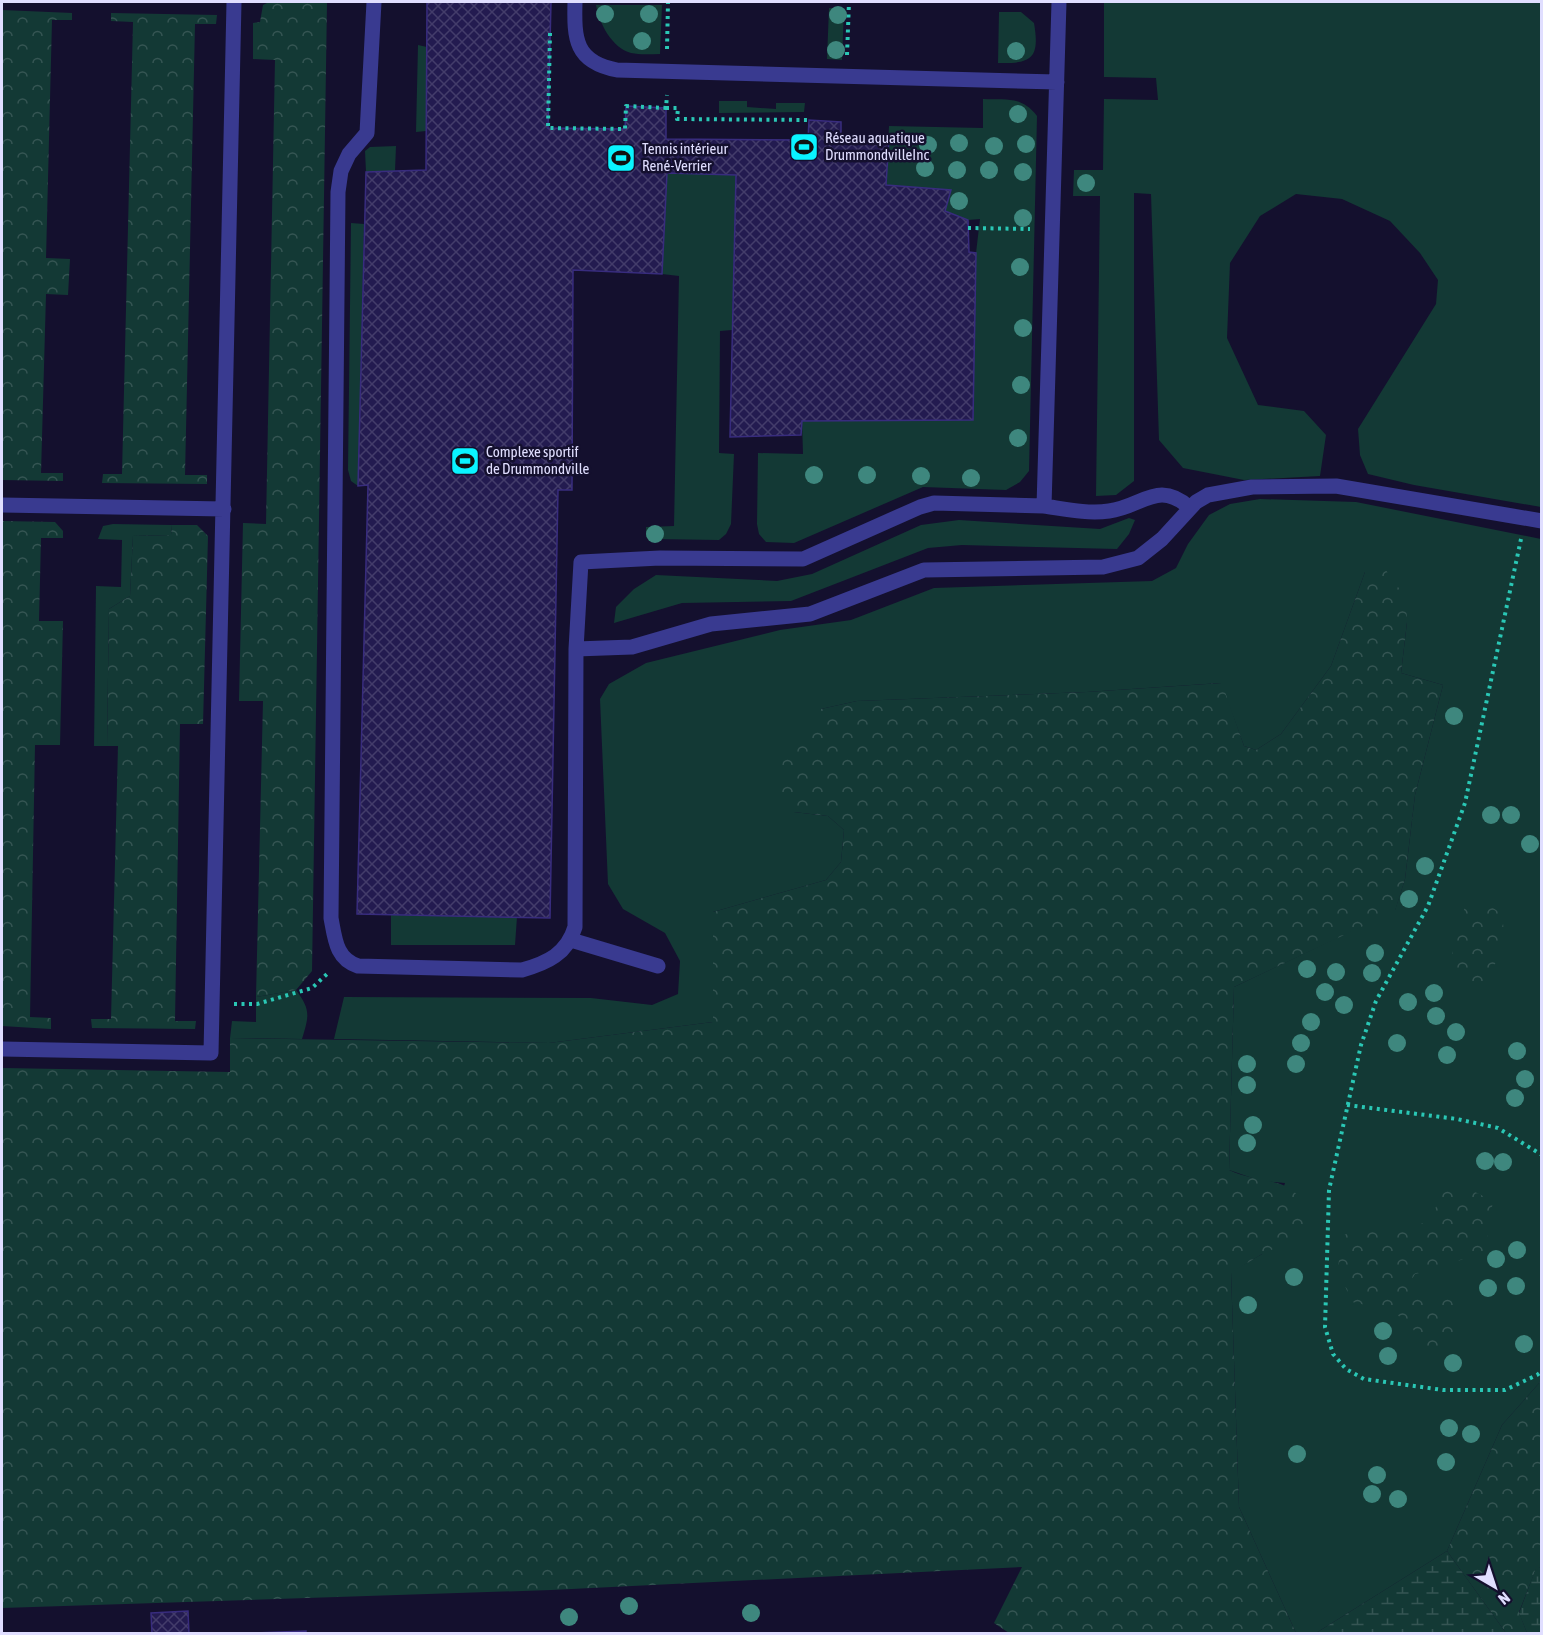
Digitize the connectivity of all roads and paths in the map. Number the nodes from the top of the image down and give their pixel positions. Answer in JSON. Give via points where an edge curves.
{"nodes":[{"id":1,"x":234,"y":2,"type":"edge"},
{"id":2,"x":374,"y":2,"type":"edge"},
{"id":3,"x":575,"y":2,"type":"edge"},
{"id":4,"x":1059,"y":2,"type":"edge"},
{"id":5,"x":550,"y":22,"type":"dead end"},
{"id":6,"x":1056,"y":82,"type":"junction"},
{"id":7,"x":667,"y":95,"type":"dead end"},
{"id":8,"x":666,"y":108,"type":"junction"},
{"id":9,"x":809,"y":120,"type":"dead end"},
{"id":10,"x":968,"y":228,"type":"dead end"},
{"id":11,"x":1037,"y":230,"type":"dead end"},
{"id":12,"x":2,"y":505,"type":"edge"},
{"id":13,"x":1044,"y":506,"type":"junction"},
{"id":14,"x":1190,"y":508,"type":"junction"},
{"id":15,"x":224,"y":509,"type":"junction"},
{"id":16,"x":1525,"y":518,"type":"junction"},
{"id":17,"x":1542,"y":521,"type":"edge"},
{"id":18,"x":576,"y":649,"type":"junction"},
{"id":19,"x":571,"y":940,"type":"junction"},
{"id":20,"x":343,"y":958,"type":"junction"},
{"id":21,"x":658,"y":966,"type":"dead end"},
{"id":22,"x":212,"y":1005,"type":"junction"},
{"id":23,"x":2,"y":1049,"type":"edge"},
{"id":24,"x":1347,"y":1105,"type":"junction"},
{"id":25,"x":1542,"y":1155,"type":"edge"},
{"id":26,"x":1542,"y":1371,"type":"edge"}],
"edges":[{"from":1,"to":15,"type":"lane"},
{"from":2,"to":20,"type":"lane","via":[[367,133],[341,171],[337,213],[331,918]]},
{"from":3,"to":6,"type":"lane","via":[[578,44],[598,66],[608,68]]},
{"from":4,"to":6,"type":"lane"},
{"from":5,"to":8,"type":"path","via":[[548,128],[625,129],[626,106]]},
{"from":6,"to":13,"type":"lane"},
{"from":7,"to":8,"type":"path"},
{"from":8,"to":9,"type":"path","via":[[678,108],[677,119]]},
{"from":10,"to":11,"type":"path"},
{"from":12,"to":15,"type":"lane"},
{"from":13,"to":14,"type":"lane","via":[[1110,511],[1155,495],[1171,495]]},
{"from":13,"to":18,"type":"lane","via":[[934,503],[803,559],[581,562]]},
{"from":14,"to":16,"type":"lane","via":[[1219,491],[1336,486]]},
{"from":14,"to":18,"type":"lane","via":[[1149,550],[1125,563],[1103,567],[924,570],[810,614],[711,624],[632,647]]},
{"from":15,"to":22,"type":"lane"},
{"from":16,"to":17,"type":"lane"},
{"from":16,"to":24,"type":"path","via":[[1465,803],[1428,906],[1376,1001]]},
{"from":18,"to":19,"type":"lane"},
{"from":19,"to":20,"type":"lane","via":[[545,964],[522,970],[358,966]]},
{"from":19,"to":21,"type":"lane"},
{"from":20,"to":22,"type":"path","via":[[312,988],[256,1004]]},
{"from":22,"to":23,"type":"lane","via":[[211,1053]]},
{"from":24,"to":25,"type":"path","via":[[1498,1128]]},
{"from":24,"to":26,"type":"path","via":[[1329,1190],[1325,1327],[1333,1354],[1346,1369],[1364,1379],[1443,1390],[1505,1390]]}]}
